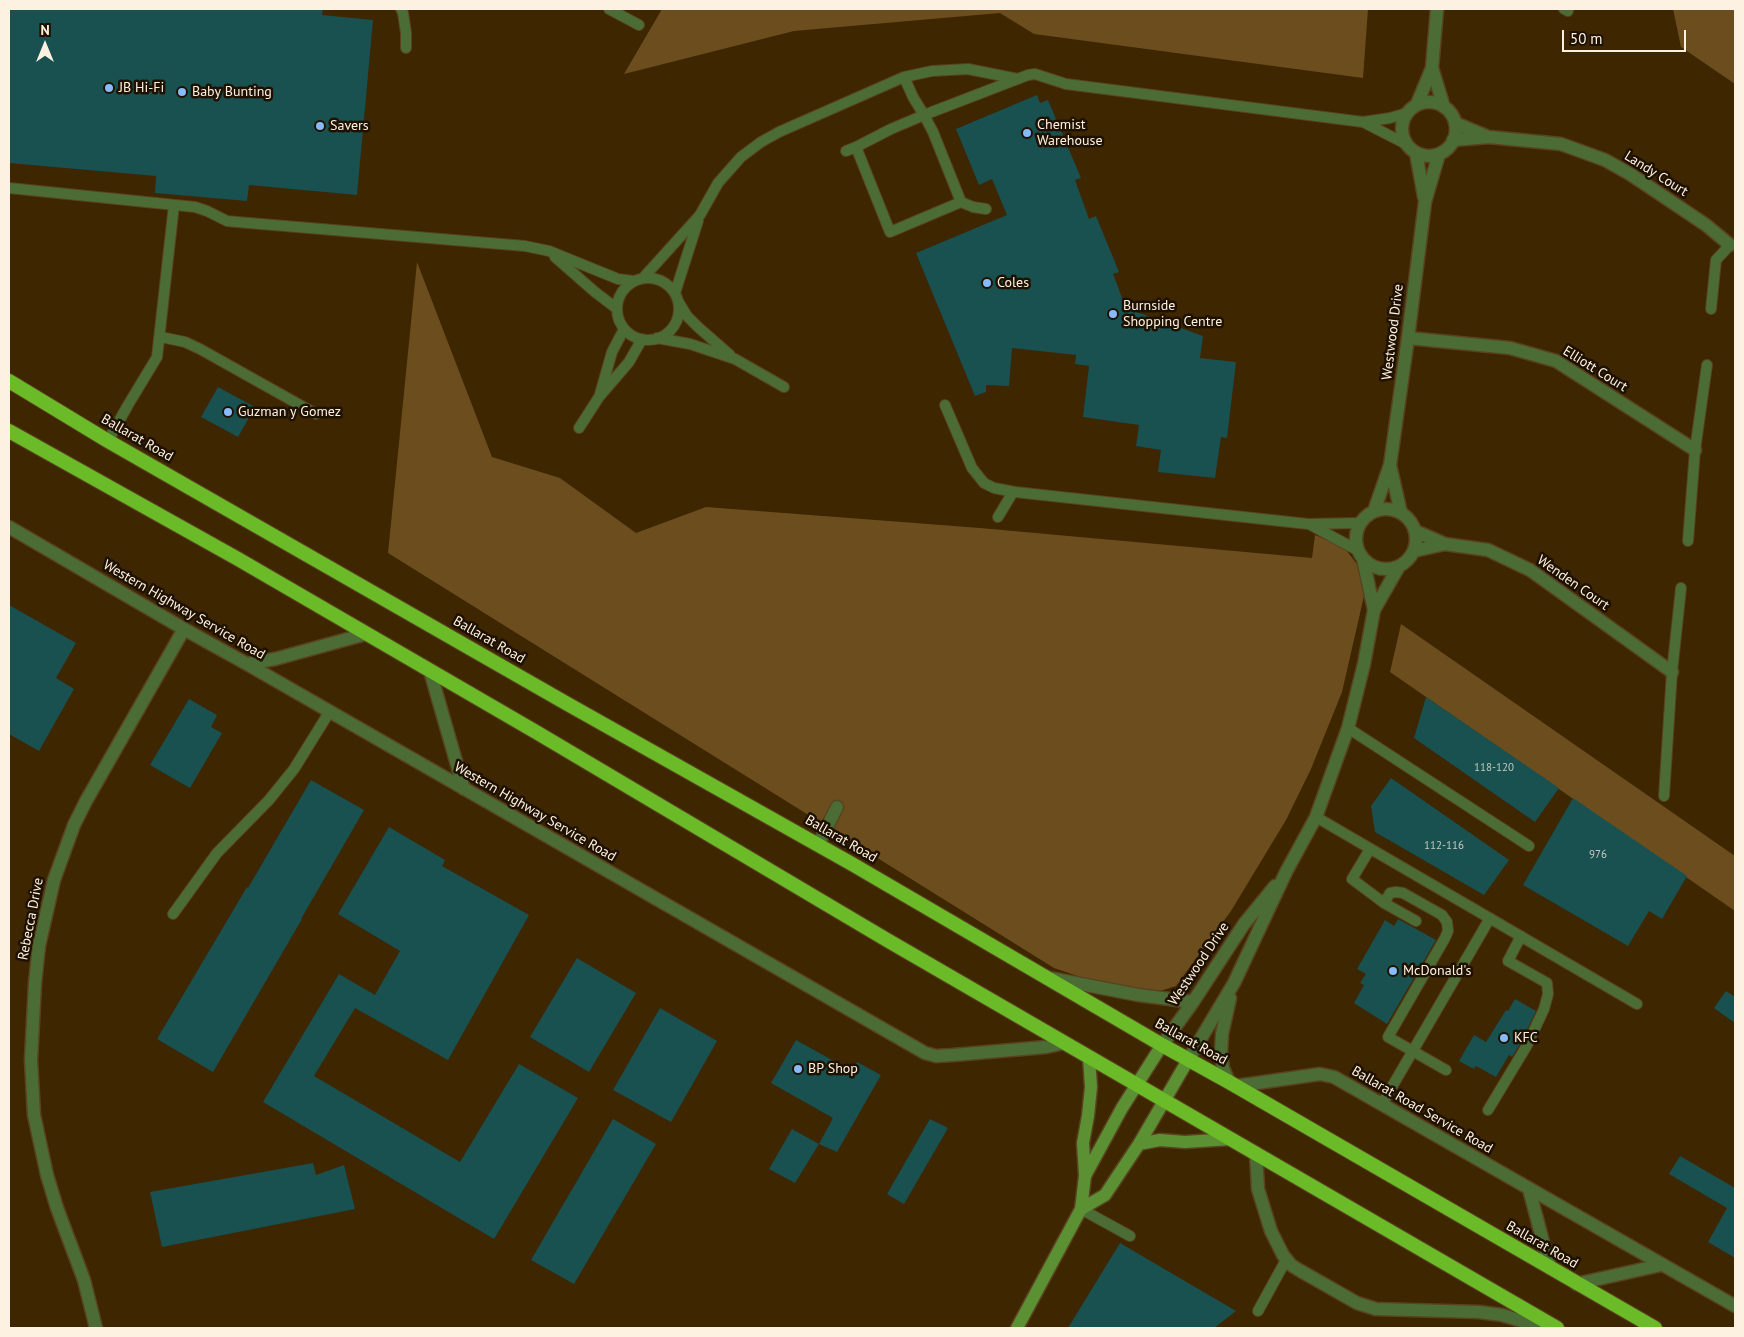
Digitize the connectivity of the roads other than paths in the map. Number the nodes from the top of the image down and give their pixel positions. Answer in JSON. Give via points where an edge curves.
{"nodes":[{"id":1,"x":401,"y":9,"type":"edge"},
{"id":2,"x":609,"y":9,"type":"edge"},
{"id":3,"x":1438,"y":9,"type":"edge"},
{"id":4,"x":639,"y":25,"type":"dead end"},
{"id":5,"x":406,"y":48,"type":"dead end"},
{"id":6,"x":1432,"y":68,"type":"junction"},
{"id":7,"x":904,"y":77,"type":"junction"},
{"id":8,"x":1018,"y":78,"type":"junction"},
{"id":9,"x":1418,"y":104,"type":"junction"},
{"id":10,"x":1444,"y":107,"type":"junction"},
{"id":11,"x":1407,"y":113,"type":"junction"},
{"id":12,"x":924,"y":115,"type":"junction"},
{"id":13,"x":1363,"y":122,"type":"junction"},
{"id":14,"x":1455,"y":123,"type":"junction"},
{"id":15,"x":1489,"y":137,"type":"junction"},
{"id":16,"x":1453,"y":140,"type":"junction"},
{"id":17,"x":1406,"y":144,"type":"junction"},
{"id":18,"x":1416,"y":153,"type":"junction"},
{"id":19,"x":1439,"y":154,"type":"junction"},
{"id":20,"x":9,"y":188,"type":"edge"},
{"id":21,"x":961,"y":202,"type":"junction"},
{"id":22,"x":1425,"y":202,"type":"junction"},
{"id":23,"x":174,"y":205,"type":"junction"},
{"id":24,"x":986,"y":209,"type":"dead end"},
{"id":25,"x":700,"y":215,"type":"junction"},
{"id":26,"x":1730,"y":245,"type":"joint"},
{"id":27,"x":549,"y":251,"type":"junction"},
{"id":28,"x":638,"y":280,"type":"junction"},
{"id":29,"x":676,"y":297,"type":"junction"},
{"id":30,"x":616,"y":308,"type":"junction"},
{"id":31,"x":1711,"y":309,"type":"dead end"},
{"id":32,"x":624,"y":330,"type":"junction"},
{"id":33,"x":161,"y":338,"type":"junction"},
{"id":34,"x":657,"y":338,"type":"junction"},
{"id":35,"x":1408,"y":338,"type":"junction"},
{"id":36,"x":642,"y":339,"type":"junction"},
{"id":37,"x":735,"y":360,"type":"junction"},
{"id":38,"x":1707,"y":365,"type":"dead end"},
{"id":39,"x":9,"y":381,"type":"edge"},
{"id":40,"x":784,"y":387,"type":"dead end"},
{"id":41,"x":599,"y":397,"type":"junction"},
{"id":42,"x":945,"y":405,"type":"dead end"},
{"id":43,"x":316,"y":414,"type":"dead end"},
{"id":44,"x":579,"y":428,"type":"dead end"},
{"id":45,"x":9,"y":431,"type":"edge"},
{"id":46,"x":108,"y":441,"type":"junction"},
{"id":47,"x":1695,"y":450,"type":"junction"},
{"id":48,"x":1390,"y":465,"type":"junction"},
{"id":49,"x":1013,"y":492,"type":"junction"},
{"id":50,"x":1374,"y":511,"type":"junction"},
{"id":51,"x":1401,"y":513,"type":"junction"},
{"id":52,"x":998,"y":517,"type":"dead end"},
{"id":53,"x":1360,"y":523,"type":"junction"},
{"id":54,"x":1308,"y":524,"type":"junction"},
{"id":55,"x":9,"y":527,"type":"edge"},
{"id":56,"x":1416,"y":530,"type":"junction"},
{"id":57,"x":1688,"y":541,"type":"dead end"},
{"id":58,"x":1445,"y":544,"type":"junction"},
{"id":59,"x":1414,"y":551,"type":"junction"},
{"id":60,"x":1360,"y":555,"type":"junction"},
{"id":61,"x":1398,"y":568,"type":"junction"},
{"id":62,"x":1681,"y":588,"type":"dead end"},
{"id":63,"x":1374,"y":610,"type":"junction"},
{"id":64,"x":184,"y":629,"type":"junction"},
{"id":65,"x":366,"y":634,"type":"junction"},
{"id":66,"x":247,"y":664,"type":"junction"},
{"id":67,"x":430,"y":671,"type":"junction"},
{"id":68,"x":1672,"y":672,"type":"junction"},
{"id":69,"x":330,"y":711,"type":"junction"},
{"id":70,"x":1348,"y":728,"type":"junction"},
{"id":71,"x":464,"y":789,"type":"junction"},
{"id":72,"x":1664,"y":796,"type":"dead end"},
{"id":73,"x":837,"y":807,"type":"dead end"},
{"id":74,"x":1316,"y":817,"type":"junction"},
{"id":75,"x":818,"y":845,"type":"junction"},
{"id":76,"x":1529,"y":846,"type":"dead end"},
{"id":77,"x":1370,"y":849,"type":"junction"},
{"id":78,"x":1286,"y":872,"type":"junction"},
{"id":79,"x":1384,"y":903,"type":"junction"},
{"id":80,"x":173,"y":914,"type":"dead end"},
{"id":81,"x":1490,"y":918,"type":"junction"},
{"id":82,"x":1416,"y":921,"type":"dead end"},
{"id":83,"x":1521,"y":936,"type":"junction"},
{"id":84,"x":1048,"y":978,"type":"junction"},
{"id":85,"x":1234,"y":983,"type":"junction"},
{"id":86,"x":1193,"y":1002,"type":"junction"},
{"id":87,"x":1636,"y":1004,"type":"dead end"},
{"id":88,"x":1064,"y":1043,"type":"junction"},
{"id":89,"x":1162,"y":1045,"type":"junction"},
{"id":90,"x":1413,"y":1052,"type":"junction"},
{"id":91,"x":1089,"y":1058,"type":"junction"},
{"id":92,"x":1188,"y":1060,"type":"junction"},
{"id":93,"x":1446,"y":1070,"type":"dead end"},
{"id":94,"x":1138,"y":1084,"type":"junction"},
{"id":95,"x":1233,"y":1084,"type":"junction"},
{"id":96,"x":1164,"y":1102,"type":"junction"},
{"id":97,"x":1382,"y":1104,"type":"junction"},
{"id":98,"x":1488,"y":1110,"type":"dead end"},
{"id":99,"x":1231,"y":1139,"type":"junction"},
{"id":100,"x":1139,"y":1144,"type":"junction"},
{"id":101,"x":1256,"y":1153,"type":"junction"},
{"id":102,"x":1085,"y":1176,"type":"junction"},
{"id":103,"x":1528,"y":1188,"type":"junction"},
{"id":104,"x":1081,"y":1210,"type":"junction"},
{"id":105,"x":1130,"y":1236,"type":"dead end"},
{"id":106,"x":1286,"y":1260,"type":"junction"},
{"id":107,"x":1661,"y":1265,"type":"junction"},
{"id":108,"x":1550,"y":1268,"type":"junction"},
{"id":109,"x":1576,"y":1284,"type":"junction"},
{"id":110,"x":1735,"y":1306,"type":"edge"},
{"id":111,"x":1258,"y":1311,"type":"dead end"},
{"id":112,"x":96,"y":1328,"type":"edge"},
{"id":113,"x":1017,"y":1328,"type":"edge"},
{"id":114,"x":1544,"y":1328,"type":"edge"},
{"id":115,"x":1557,"y":1328,"type":"edge"},
{"id":116,"x":1655,"y":1328,"type":"edge"}],
"edges":[{"from":1,"to":5,"type":"lane"},
{"from":2,"to":4,"type":"lane"},
{"from":3,"to":6,"type":"street"},
{"from":6,"to":9,"type":"street"},
{"from":6,"to":10,"type":"street"},
{"from":7,"to":8,"type":"lane","via":[[968,69]]},
{"from":7,"to":12,"type":"lane"},
{"from":7,"to":25,"type":"lane","via":[[760,142],[741,157],[718,183]]},
{"from":8,"to":12,"type":"lane"},
{"from":8,"to":13,"type":"lane","via":[[1035,74],[1066,84]]},
{"from":9,"to":10,"type":"street","via":[[1436,103]]},
{"from":9,"to":11,"type":"street"},
{"from":10,"to":14,"type":"street"},
{"from":11,"to":13,"type":"lane"},
{"from":11,"to":17,"type":"street","via":[[1402,126]]},
{"from":12,"to":21,"type":"lane"},
{"from":12,"to":21,"type":"lane","via":[[851,149],[890,232]]},
{"from":13,"to":17,"type":"lane"},
{"from":14,"to":15,"type":"street","name":"Landy Court"},
{"from":14,"to":16,"type":"street"},
{"from":15,"to":16,"type":"street","name":"Landy Court"},
{"from":15,"to":26,"type":"street","name":"Landy Court","via":[[1561,144],[1605,160],[1706,224]]},
{"from":16,"to":19,"type":"street"},
{"from":17,"to":18,"type":"street"},
{"from":18,"to":19,"type":"street"},
{"from":18,"to":22,"type":"street","name":"Westwood Drive"},
{"from":19,"to":22,"type":"street","name":"Westwood Drive"},
{"from":20,"to":23,"type":"lane"},
{"from":21,"to":24,"type":"lane"},
{"from":22,"to":35,"type":"street","name":"Westwood Drive"},
{"from":23,"to":27,"type":"lane","via":[[195,208],[232,221],[525,246]]},
{"from":23,"to":33,"type":"lane"},
{"from":25,"to":28,"type":"lane"},
{"from":25,"to":29,"type":"lane"},
{"from":26,"to":31,"type":"lane","name":"Landy Court","via":[[1716,260]]},
{"from":27,"to":28,"type":"lane","via":[[618,278]]},
{"from":27,"to":30,"type":"lane"},
{"from":28,"to":29,"type":"lane","via":[[652,278],[661,281]]},
{"from":28,"to":30,"type":"lane","via":[[621,292]]},
{"from":29,"to":34,"type":"lane","via":[[676,322]]},
{"from":29,"to":37,"type":"lane","via":[[687,316]]},
{"from":30,"to":32,"type":"lane"},
{"from":32,"to":36,"type":"lane"},
{"from":32,"to":41,"type":"lane","via":[[612,352]]},
{"from":33,"to":43,"type":"lane","via":[[185,342],[200,349]]},
{"from":33,"to":46,"type":"lane","via":[[154,365]]},
{"from":34,"to":36,"type":"lane"},
{"from":34,"to":37,"type":"lane","via":[[690,344]]},
{"from":35,"to":47,"type":"street","name":"Elliott Court","via":[[1510,348],[1556,361]]},
{"from":35,"to":48,"type":"street","name":"Westwood Drive"},
{"from":36,"to":41,"type":"lane","via":[[629,362]]},
{"from":37,"to":40,"type":"lane"},
{"from":38,"to":47,"type":"lane"},
{"from":39,"to":46,"type":"highway","name":"Ballarat Road"},
{"from":41,"to":44,"type":"lane"},
{"from":42,"to":49,"type":"lane","via":[[977,476],[994,488]]},
{"from":45,"to":65,"type":"highway"},
{"from":46,"to":75,"type":"highway","name":"Ballarat Road"},
{"from":47,"to":57,"type":"lane"},
{"from":48,"to":50,"type":"street","name":"Westwood Drive"},
{"from":48,"to":51,"type":"street","name":"Westwood Drive"},
{"from":49,"to":52,"type":"lane"},
{"from":49,"to":54,"type":"lane"},
{"from":50,"to":51,"type":"street","via":[[1385,509]]},
{"from":50,"to":53,"type":"street"},
{"from":51,"to":56,"type":"street"},
{"from":53,"to":54,"type":"lane"},
{"from":53,"to":60,"type":"street","via":[[1356,539]]},
{"from":54,"to":60,"type":"lane"},
{"from":55,"to":64,"type":"street","name":"Western Highway Service Road"},
{"from":56,"to":58,"type":"street","name":"Wenden Court"},
{"from":56,"to":59,"type":"street"},
{"from":58,"to":59,"type":"street","name":"Wenden Court"},
{"from":58,"to":68,"type":"street","name":"Wenden Court","via":[[1488,550],[1530,570]]},
{"from":59,"to":61,"type":"street","via":[[1409,560]]},
{"from":60,"to":61,"type":"street","via":[[1377,568]]},
{"from":60,"to":63,"type":"street","name":"Westwood Drive"},
{"from":61,"to":63,"type":"street","name":"Westwood Drive"},
{"from":62,"to":68,"type":"lane"},
{"from":63,"to":70,"type":"street","name":"Westwood Drive"},
{"from":64,"to":66,"type":"street","name":"Western Highway Service Road"},
{"from":64,"to":112,"type":"street","name":"Rebecca Drive","via":[[74,825],[54,880],[39,946],[31,1060],[34,1115],[47,1175],[84,1280]]},
{"from":65,"to":66,"type":"street"},
{"from":65,"to":67,"type":"highway"},
{"from":66,"to":69,"type":"street","name":"Western Highway Service Road"},
{"from":67,"to":71,"type":"street"},
{"from":67,"to":88,"type":"highway"},
{"from":68,"to":72,"type":"lane"},
{"from":69,"to":71,"type":"street","name":"Western Highway Service Road"},
{"from":69,"to":80,"type":"lane","via":[[294,769],[217,853]]},
{"from":70,"to":74,"type":"street","name":"Westwood Drive"},
{"from":70,"to":76,"type":"lane"},
{"from":71,"to":88,"type":"street","name":"Western Highway Service Road","via":[[924,1053],[953,1055]]},
{"from":73,"to":75,"type":"street"},
{"from":74,"to":77,"type":"lane"},
{"from":74,"to":78,"type":"street","name":"Westwood Drive"},
{"from":75,"to":84,"type":"highway","name":"Ballarat Road"},
{"from":77,"to":79,"type":"lane","via":[[1352,879]]},
{"from":77,"to":81,"type":"lane"},
{"from":78,"to":85,"type":"street","name":"Westwood Drive"},
{"from":78,"to":86,"type":"street","name":"Westwood Drive","via":[[1244,924]]},
{"from":79,"to":82,"type":"lane"},
{"from":79,"to":90,"type":"lane","via":[[1390,893],[1404,893],[1442,915],[1448,931],[1388,1037]]},
{"from":81,"to":83,"type":"lane"},
{"from":81,"to":90,"type":"lane"},
{"from":83,"to":87,"type":"lane"},
{"from":83,"to":98,"type":"lane","via":[[1508,961],[1547,983],[1548,994],[1526,1047]]},
{"from":84,"to":86,"type":"street","via":[[1138,996]]},
{"from":84,"to":89,"type":"highway","name":"Ballarat Road"},
{"from":85,"to":92,"type":"street","name":"Westwood Drive"},
{"from":85,"to":95,"type":"street","via":[[1225,1016],[1221,1054]]},
{"from":86,"to":89,"type":"street","name":"Westwood Drive"},
{"from":88,"to":91,"type":"highway"},
{"from":89,"to":92,"type":"highway","name":"Ballarat Road"},
{"from":89,"to":94,"type":"main road","name":"Westwood Drive"},
{"from":90,"to":93,"type":"lane"},
{"from":90,"to":97,"type":"lane"},
{"from":91,"to":94,"type":"highway"},
{"from":91,"to":102,"type":"main road","via":[[1090,1096],[1083,1142]]},
{"from":92,"to":95,"type":"highway","name":"Ballarat Road"},
{"from":92,"to":96,"type":"main road","name":"Westwood Drive"},
{"from":94,"to":96,"type":"highway"},
{"from":94,"to":102,"type":"main road","name":"Westwood Drive"},
{"from":95,"to":97,"type":"street","name":"Ballarat Road Service Road","via":[[1320,1074],[1334,1077]]},
{"from":95,"to":108,"type":"highway","name":"Ballarat Road"},
{"from":96,"to":99,"type":"highway"},
{"from":96,"to":100,"type":"main road","name":"Westwood Drive"},
{"from":97,"to":103,"type":"street","name":"Ballarat Road Service Road"},
{"from":99,"to":100,"type":"main road","via":[[1160,1140]]},
{"from":99,"to":101,"type":"highway"},
{"from":100,"to":104,"type":"main road","name":"Westwood Drive","via":[[1105,1195]]},
{"from":101,"to":106,"type":"street","via":[[1256,1180],[1260,1196]]},
{"from":101,"to":115,"type":"highway"},
{"from":102,"to":104,"type":"main road","name":"Westwood Drive"},
{"from":103,"to":107,"type":"street","name":"Ballarat Road Service Road"},
{"from":103,"to":108,"type":"street"},
{"from":104,"to":105,"type":"lane"},
{"from":104,"to":113,"type":"main road","name":"Westwood Drive"},
{"from":106,"to":111,"type":"lane"},
{"from":106,"to":114,"type":"street","via":[[1370,1308],[1479,1312],[1502,1315]]},
{"from":107,"to":109,"type":"street"},
{"from":107,"to":110,"type":"street","name":"Ballarat Road Service Road"},
{"from":108,"to":109,"type":"highway","name":"Ballarat Road"},
{"from":109,"to":116,"type":"highway","name":"Ballarat Road"}]}
